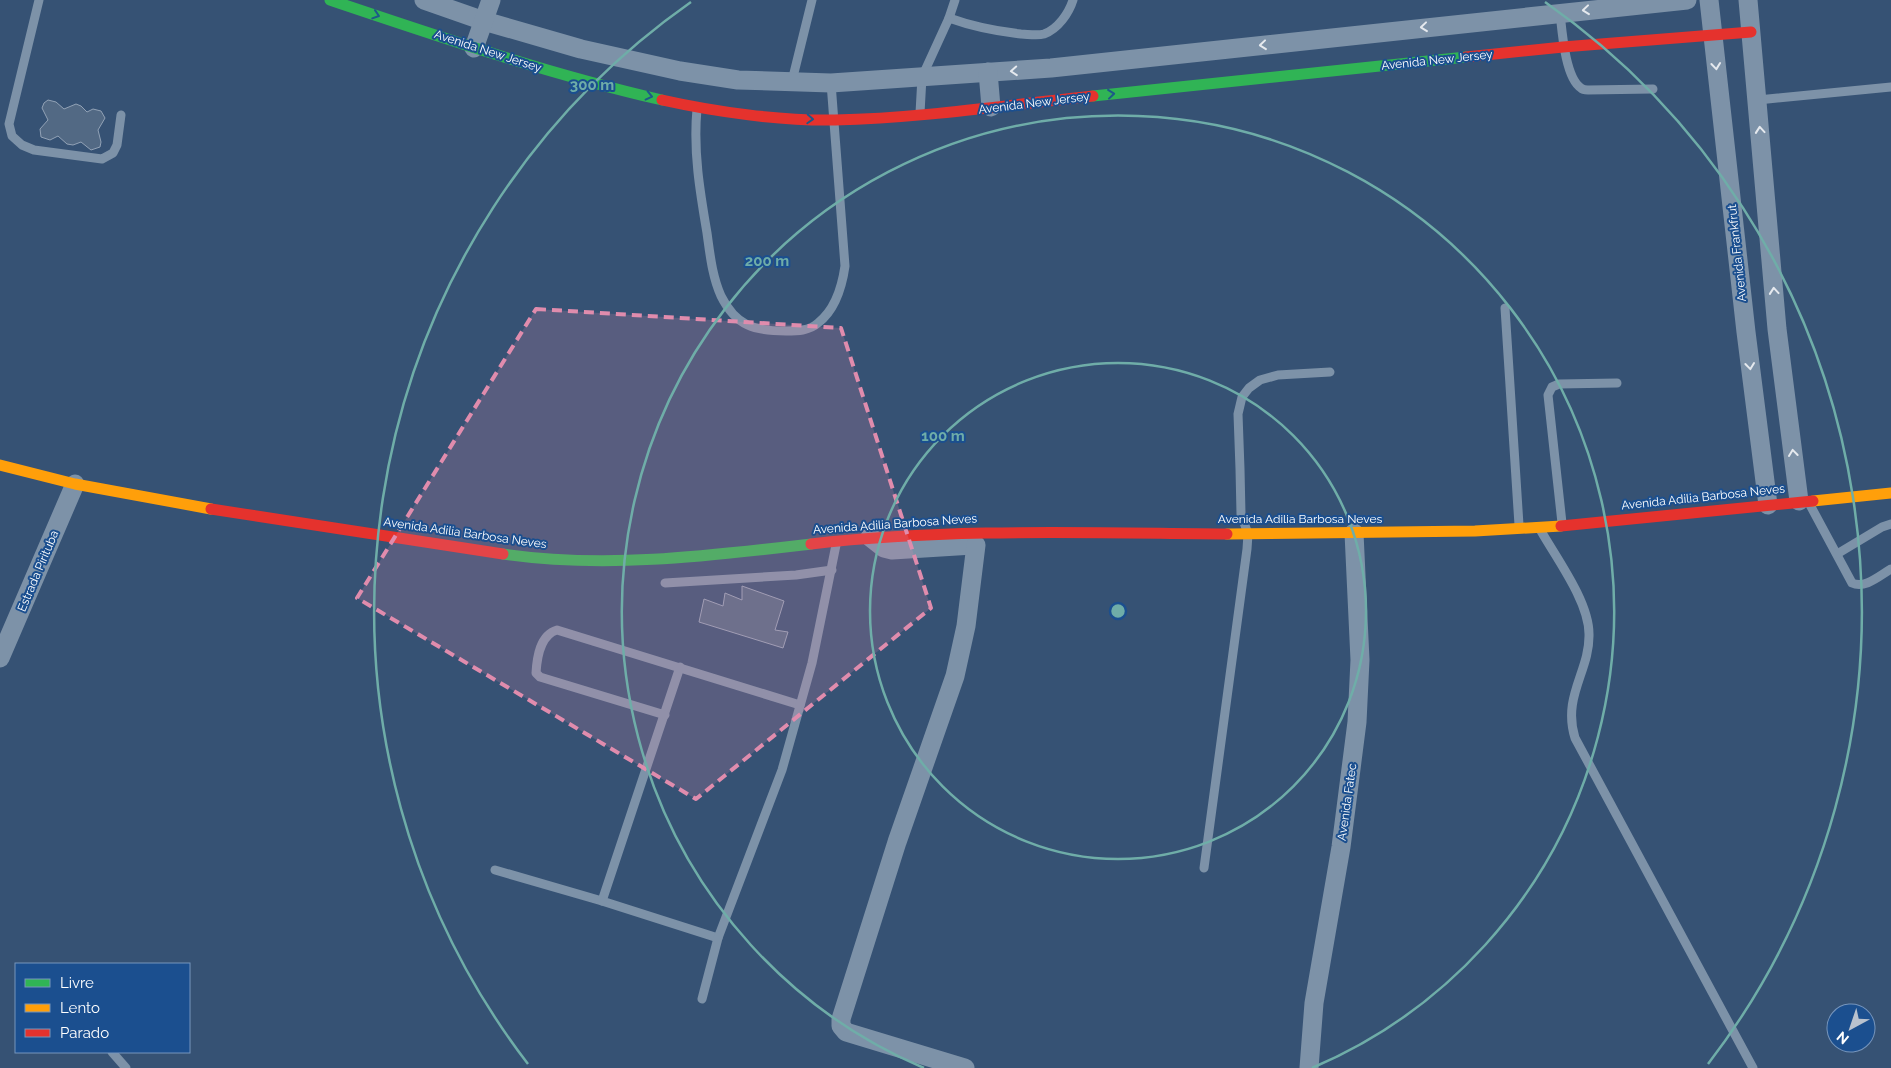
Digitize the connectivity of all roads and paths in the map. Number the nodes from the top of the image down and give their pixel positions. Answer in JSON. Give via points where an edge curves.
{"nodes":[{"id":1,"x":39,"y":0,"type":"edge"},
{"id":2,"x":330,"y":0,"type":"edge"},
{"id":3,"x":424,"y":0,"type":"edge"},
{"id":4,"x":491,"y":0,"type":"edge"},
{"id":5,"x":812,"y":0,"type":"edge"},
{"id":6,"x":955,"y":0,"type":"edge"},
{"id":7,"x":1073,"y":0,"type":"edge"},
{"id":8,"x":1686,"y":0,"type":"edge"},
{"id":9,"x":1709,"y":0,"type":"edge"},
{"id":10,"x":1748,"y":0,"type":"edge"},
{"id":11,"x":455,"y":5,"type":"edge"},
{"id":12,"x":1560,"y":12,"type":"junction"},
{"id":13,"x":949,"y":18,"type":"junction"},
{"id":14,"x":484,"y":21,"type":"junction"},
{"id":15,"x":1752,"y":32,"type":"junction"},
{"id":16,"x":1713,"y":36,"type":"junction"},
{"id":17,"x":443,"y":37,"type":"junction"},
{"id":18,"x":1564,"y":47,"type":"junction"},
{"id":19,"x":474,"y":48,"type":"junction"},
{"id":20,"x":1051,"y":68,"type":"junction"},
{"id":21,"x":680,"y":71,"type":"junction"},
{"id":22,"x":988,"y":72,"type":"junction"},
{"id":23,"x":922,"y":76,"type":"junction"},
{"id":24,"x":792,"y":81,"type":"junction"},
{"id":25,"x":831,"y":83,"type":"junction"},
{"id":26,"x":1891,"y":87,"type":"edge"},
{"id":27,"x":1653,"y":89,"type":"dead end"},
{"id":28,"x":1054,"y":100,"type":"junction"},
{"id":29,"x":1758,"y":100,"type":"junction"},
{"id":30,"x":677,"y":102,"type":"junction"},
{"id":31,"x":697,"y":106,"type":"junction"},
{"id":32,"x":991,"y":107,"type":"junction"},
{"id":33,"x":121,"y":114,"type":"dead end"},
{"id":34,"x":920,"y":115,"type":"junction"},
{"id":35,"x":834,"y":120,"type":"junction"},
{"id":36,"x":1504,"y":308,"type":"dead end"},
{"id":37,"x":1777,"y":329,"type":"junction"},
{"id":38,"x":1746,"y":332,"type":"junction"},
{"id":39,"x":1330,"y":372,"type":"dead end"},
{"id":40,"x":1617,"y":383,"type":"dead end"},
{"id":41,"x":0,"y":465,"type":"edge"},
{"id":42,"x":75,"y":484,"type":"junction"},
{"id":43,"x":1891,"y":493,"type":"edge"},
{"id":44,"x":1804,"y":501,"type":"junction"},
{"id":45,"x":1768,"y":505,"type":"junction"},
{"id":46,"x":1891,"y":524,"type":"edge"},
{"id":47,"x":1562,"y":526,"type":"junction"},
{"id":48,"x":1538,"y":527,"type":"junction"},
{"id":49,"x":1519,"y":528,"type":"junction"},
{"id":50,"x":994,"y":532,"type":"junction"},
{"id":51,"x":1354,"y":533,"type":"junction"},
{"id":52,"x":1248,"y":534,"type":"junction"},
{"id":53,"x":870,"y":537,"type":"junction"},
{"id":54,"x":837,"y":540,"type":"junction"},
{"id":55,"x":976,"y":545,"type":"junction"},
{"id":56,"x":1837,"y":554,"type":"junction"},
{"id":57,"x":1891,"y":569,"type":"edge"},
{"id":58,"x":832,"y":570,"type":"junction"},
{"id":59,"x":665,"y":583,"type":"dead end"},
{"id":60,"x":0,"y":658,"type":"edge"},
{"id":61,"x":680,"y":667,"type":"junction"},
{"id":62,"x":800,"y":705,"type":"junction"},
{"id":63,"x":665,"y":715,"type":"junction"},
{"id":64,"x":1204,"y":868,"type":"dead end"},
{"id":65,"x":495,"y":870,"type":"dead end"},
{"id":66,"x":602,"y":901,"type":"junction"},
{"id":67,"x":718,"y":938,"type":"junction"},
{"id":68,"x":702,"y":999,"type":"dead end"},
{"id":69,"x":113,"y":1053,"type":"edge"},
{"id":70,"x":126,"y":1068,"type":"edge"},
{"id":71,"x":966,"y":1068,"type":"edge"},
{"id":72,"x":1309,"y":1068,"type":"edge"},
{"id":73,"x":1753,"y":1068,"type":"edge"}],
"edges":[{"from":1,"to":33,"type":"lane","via":[[9,124],[12,136],[34,150],[102,159],[113,153],[117,144]]},
{"from":2,"to":17,"type":"street","name":"Avenida New Jersey","one_way":true},
{"from":3,"to":11,"type":"street"},
{"from":4,"to":14,"type":"street"},
{"from":5,"to":24,"type":"lane"},
{"from":6,"to":13,"type":"lane"},
{"from":7,"to":13,"type":"lane","via":[[1069,13],[1044,34],[992,31]]},
{"from":8,"to":12,"type":"street","one_way":true},
{"from":9,"to":16,"type":"street","name":"Avenida Frankfrut"},
{"from":10,"to":15,"type":"street"},
{"from":11,"to":14,"type":"street"},
{"from":11,"to":17,"type":"street"},
{"from":12,"to":18,"type":"lane"},
{"from":12,"to":20,"type":"street","one_way":true},
{"from":13,"to":23,"type":"lane"},
{"from":14,"to":19,"type":"street"},
{"from":14,"to":21,"type":"street","via":[[581,49]]},
{"from":15,"to":16,"type":"street","name":"Avenida New Jersey"},
{"from":15,"to":29,"type":"street"},
{"from":16,"to":18,"type":"street","name":"Avenida New Jersey"},
{"from":16,"to":38,"type":"street","name":"Avenida Frankfrut","one_way":true},
{"from":17,"to":19,"type":"street","name":"Avenida New Jersey"},
{"from":18,"to":27,"type":"lane","via":[[1581,88]]},
{"from":28,"to":18,"type":"street","name":"Avenida New Jersey","one_way":true},
{"from":19,"to":30,"type":"street","name":"Avenida New Jersey","one_way":true,"via":[[598,85]]},
{"from":20,"to":22,"type":"street","one_way":true},
{"from":20,"to":28,"type":"street"},
{"from":21,"to":24,"type":"street","via":[[738,80]]},
{"from":21,"to":30,"type":"street"},
{"from":22,"to":23,"type":"street"},
{"from":22,"to":32,"type":"street"},
{"from":23,"to":25,"type":"street"},
{"from":23,"to":34,"type":"lane"},
{"from":24,"to":25,"type":"street"},
{"from":25,"to":35,"type":"lane"},
{"from":26,"to":29,"type":"lane"},
{"from":28,"to":32,"type":"street","name":"Avenida New Jersey"},
{"from":37,"to":29,"type":"street","one_way":true},
{"from":30,"to":31,"type":"street","name":"Avenida New Jersey"},
{"from":31,"to":35,"type":"street","name":"Avenida New Jersey","one_way":true,"via":[[761,116]]},
{"from":31,"to":35,"type":"lane","via":[[697,168],[713,272],[729,308],[747,326],[765,331],[794,331],[816,325],[830,310],[842,283],[845,251]]},
{"from":32,"to":34,"type":"street","name":"Avenida New Jersey"},
{"from":34,"to":35,"type":"street","name":"Avenida New Jersey"},
{"from":36,"to":49,"type":"lane"},
{"from":37,"to":38,"type":"street"},
{"from":44,"to":37,"type":"street","one_way":true},
{"from":38,"to":45,"type":"street","name":"Avenida Frankfrut","one_way":true},
{"from":39,"to":52,"type":"lane","via":[[1278,375],[1260,380],[1242,397],[1238,414],[1241,514]]},
{"from":40,"to":47,"type":"lane","via":[[1559,384],[1548,396]]},
{"from":41,"to":42,"type":"street","name":"Avenida Adilia Barbosa Neves"},
{"from":42,"to":54,"type":"street","name":"Avenida Adilia Barbosa Neves","via":[[249,516],[522,557],[618,562],[743,552]]},
{"from":42,"to":60,"type":"street","name":"Estrada Pirituba"},
{"from":43,"to":44,"type":"street","name":"Avenida Adilia Barbosa Neves"},
{"from":44,"to":45,"type":"street","name":"Avenida Adilia Barbosa Neves"},
{"from":44,"to":56,"type":"lane"},
{"from":45,"to":47,"type":"street","name":"Avenida Adilia Barbosa Neves"},
{"from":46,"to":56,"type":"lane"},
{"from":47,"to":48,"type":"street","name":"Avenida Adilia Barbosa Neves"},
{"from":48,"to":49,"type":"street","name":"Avenida Adilia Barbosa Neves"},
{"from":48,"to":73,"type":"lane","via":[[1583,604],[1589,624],[1589,646],[1572,705],[1575,738]]},
{"from":49,"to":51,"type":"street","name":"Avenida Adilia Barbosa Neves"},
{"from":50,"to":52,"type":"street","name":"Avenida Adilia Barbosa Neves"},
{"from":50,"to":53,"type":"street","name":"Avenida Adilia Barbosa Neves"},
{"from":50,"to":55,"type":"street"},
{"from":51,"to":52,"type":"street","name":"Avenida Adilia Barbosa Neves"},
{"from":51,"to":72,"type":"street","name":"Avenida Fatec","via":[[1360,660],[1357,722],[1341,847],[1314,1003]]},
{"from":52,"to":64,"type":"lane"},
{"from":53,"to":54,"type":"street","name":"Avenida Adilia Barbosa Neves"},
{"from":53,"to":55,"type":"street","via":[[892,550]]},
{"from":54,"to":58,"type":"lane"},
{"from":55,"to":71,"type":"street","via":[[966,626],[955,676],[897,842],[841,1019],[841,1026],[846,1032]]},
{"from":56,"to":57,"type":"lane","via":[[1852,582],[1858,586]]},
{"from":58,"to":59,"type":"lane"},
{"from":58,"to":62,"type":"lane"},
{"from":61,"to":62,"type":"lane"},
{"from":61,"to":63,"type":"lane"},
{"from":61,"to":63,"type":"lane","via":[[557,630],[550,632],[542,642],[536,673],[540,677]]},
{"from":62,"to":67,"type":"lane","via":[[782,770]]},
{"from":63,"to":66,"type":"lane"},
{"from":65,"to":66,"type":"lane"},
{"from":66,"to":67,"type":"lane"},
{"from":67,"to":68,"type":"lane"},
{"from":69,"to":70,"type":"lane"}]}
